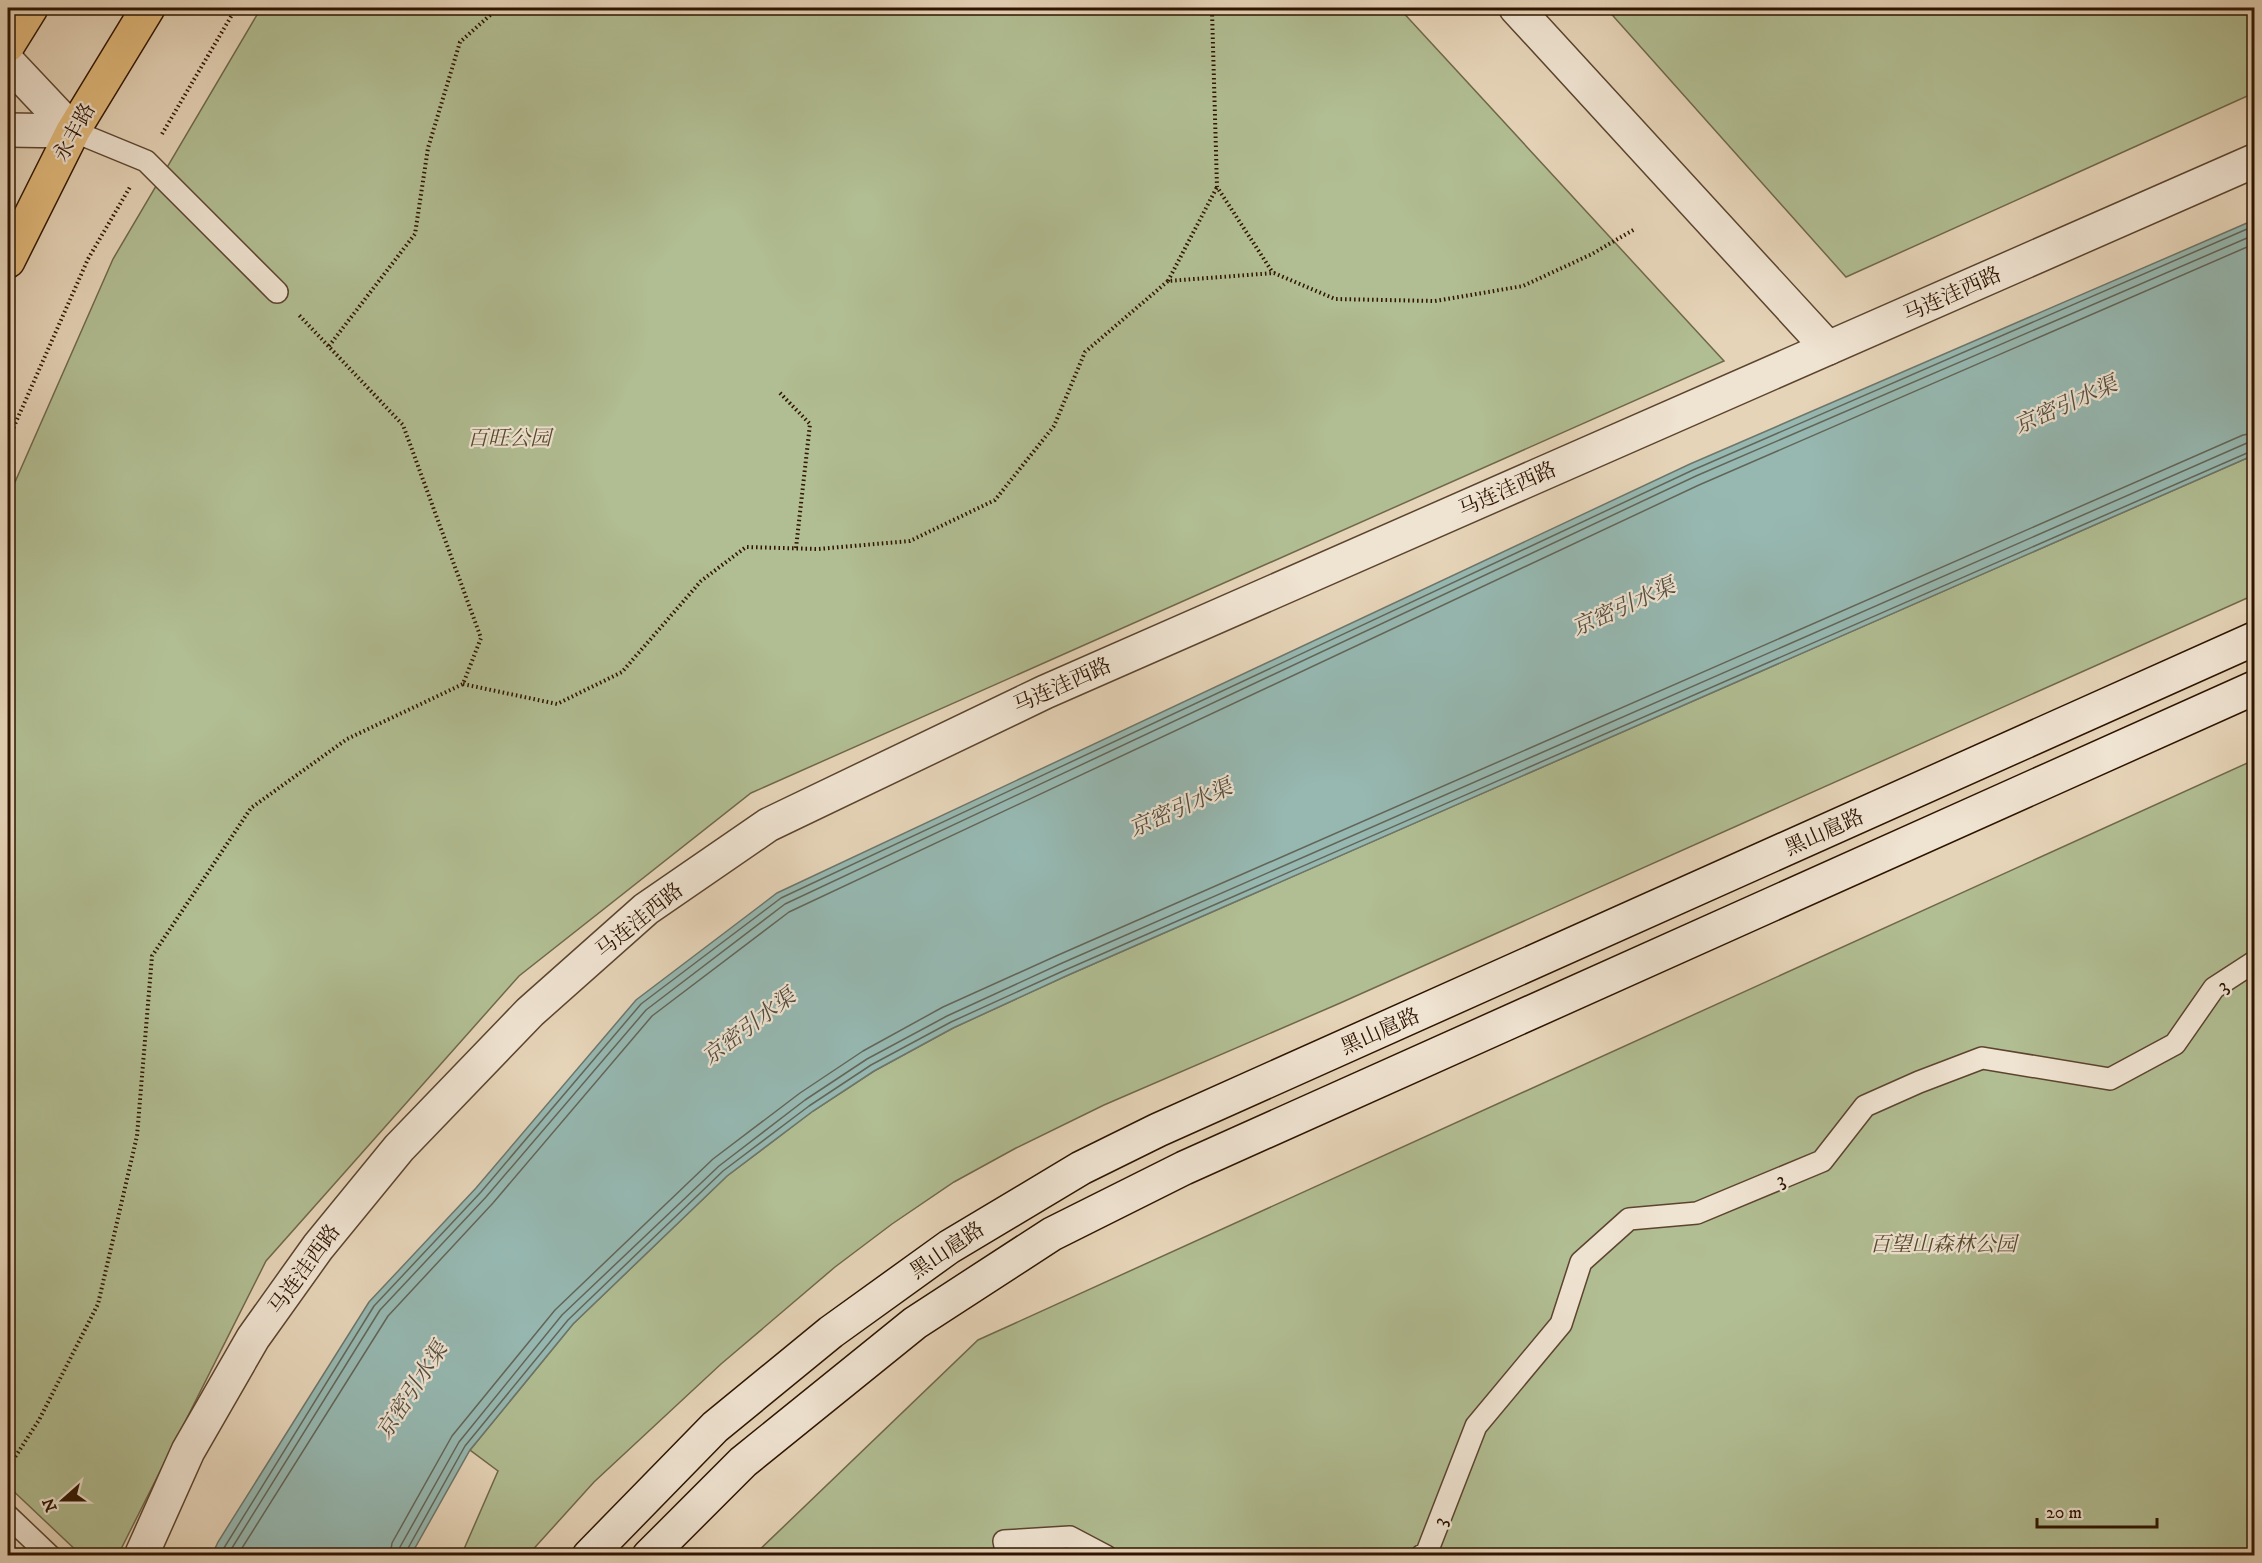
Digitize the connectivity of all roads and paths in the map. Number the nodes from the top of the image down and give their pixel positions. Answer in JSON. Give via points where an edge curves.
{"nodes":[{"id":1,"x":31,"y":8,"type":"edge"},
{"id":2,"x":148,"y":8,"type":"edge"},
{"id":3,"x":236,"y":8,"type":"edge"},
{"id":4,"x":498,"y":8,"type":"edge"},
{"id":5,"x":1216,"y":8,"type":"edge"},
{"id":6,"x":1516,"y":8,"type":"edge"},
{"id":7,"x":8,"y":45,"type":"edge"},
{"id":8,"x":8,"y":62,"type":"edge"},
{"id":9,"x":8,"y":130,"type":"edge"},
{"id":10,"x":73,"y":131,"type":"junction"},
{"id":11,"x":146,"y":161,"type":"junction"},
{"id":12,"x":2254,"y":161,"type":"edge"},
{"id":13,"x":1216,"y":187,"type":"junction"},
{"id":14,"x":1635,"y":229,"type":"dead end"},
{"id":15,"x":8,"y":261,"type":"edge"},
{"id":16,"x":1274,"y":273,"type":"junction"},
{"id":17,"x":1168,"y":281,"type":"junction"},
{"id":18,"x":277,"y":292,"type":"joint"},
{"id":19,"x":329,"y":346,"type":"junction"},
{"id":20,"x":1828,"y":348,"type":"junction"},
{"id":21,"x":780,"y":393,"type":"dead end"},
{"id":22,"x":8,"y":440,"type":"edge"},
{"id":23,"x":796,"y":548,"type":"junction"},
{"id":24,"x":2254,"y":639,"type":"edge"},
{"id":25,"x":463,"y":684,"type":"junction"},
{"id":26,"x":2254,"y":688,"type":"edge"},
{"id":27,"x":2254,"y":962,"type":"edge"},
{"id":28,"x":8,"y":1468,"type":"edge"},
{"id":29,"x":8,"y":1516,"type":"edge"},
{"id":30,"x":50,"y":1556,"type":"edge"},
{"id":31,"x":141,"y":1556,"type":"edge"},
{"id":32,"x":589,"y":1556,"type":"edge"},
{"id":33,"x":649,"y":1556,"type":"edge"},
{"id":34,"x":1007,"y":1556,"type":"edge"},
{"id":35,"x":1106,"y":1556,"type":"edge"},
{"id":36,"x":1421,"y":1556,"type":"edge"}],
"edges":[{"from":1,"to":7,"type":"main road"},
{"from":2,"to":10,"type":"main road","name":"永丰路"},
{"from":3,"to":11,"type":"path"},
{"from":4,"to":19,"type":"path","via":[[460,42],[428,148],[415,234]]},
{"from":5,"to":13,"type":"path","via":[[1212,11]]},
{"from":6,"to":20,"type":"main road"},
{"from":8,"to":10,"type":"main road"},
{"from":9,"to":10,"type":"main road"},
{"from":10,"to":11,"type":"lane"},
{"from":10,"to":15,"type":"main road","name":"永丰路"},
{"from":11,"to":18,"type":"lane"},
{"from":11,"to":22,"type":"path","via":[[87,259]]},
{"from":12,"to":20,"type":"main road","name":"马连洼西路"},
{"from":13,"to":16,"type":"path"},
{"from":13,"to":17,"type":"path"},
{"from":14,"to":16,"type":"path","via":[[1523,286],[1435,301],[1335,299]]},
{"from":16,"to":17,"type":"path"},
{"from":17,"to":23,"type":"path","via":[[1085,352],[1054,426],[995,500],[910,541]]},
{"from":18,"to":19,"type":"path"},
{"from":19,"to":25,"type":"path","via":[[403,425],[480,638]]},
{"from":20,"to":31,"type":"main road","name":"马连洼西路","via":[[1035,696],[768,825],[646,909],[530,1012],[399,1148],[318,1247],[253,1338],[194,1441]]},
{"from":21,"to":23,"type":"path","via":[[810,424]]},
{"from":23,"to":25,"type":"path","via":[[746,547],[701,581],[622,672],[557,704]]},
{"from":24,"to":32,"type":"main road","name":"黑山扈路","via":[[1081,1168],[949,1247],[831,1332],[715,1426]]},
{"from":25,"to":28,"type":"path","via":[[347,739],[251,808],[152,956],[137,1136],[98,1304],[39,1420]]},
{"from":26,"to":33,"type":"main road","name":"黑山扈路","via":[[1184,1168],[1061,1230],[907,1330],[743,1462]]},
{"from":27,"to":36,"type":"lane","name":"3","number":"3","via":[[2214,988],[2175,1044],[2110,1079],[1982,1058],[1865,1106],[1822,1161],[1697,1213],[1629,1219],[1581,1262],[1561,1324],[1476,1426],[1427,1552]]},
{"from":29,"to":30,"type":"lane"},
{"from":34,"to":35,"type":"lane","via":[[1004,1541],[1070,1537]]}]}
